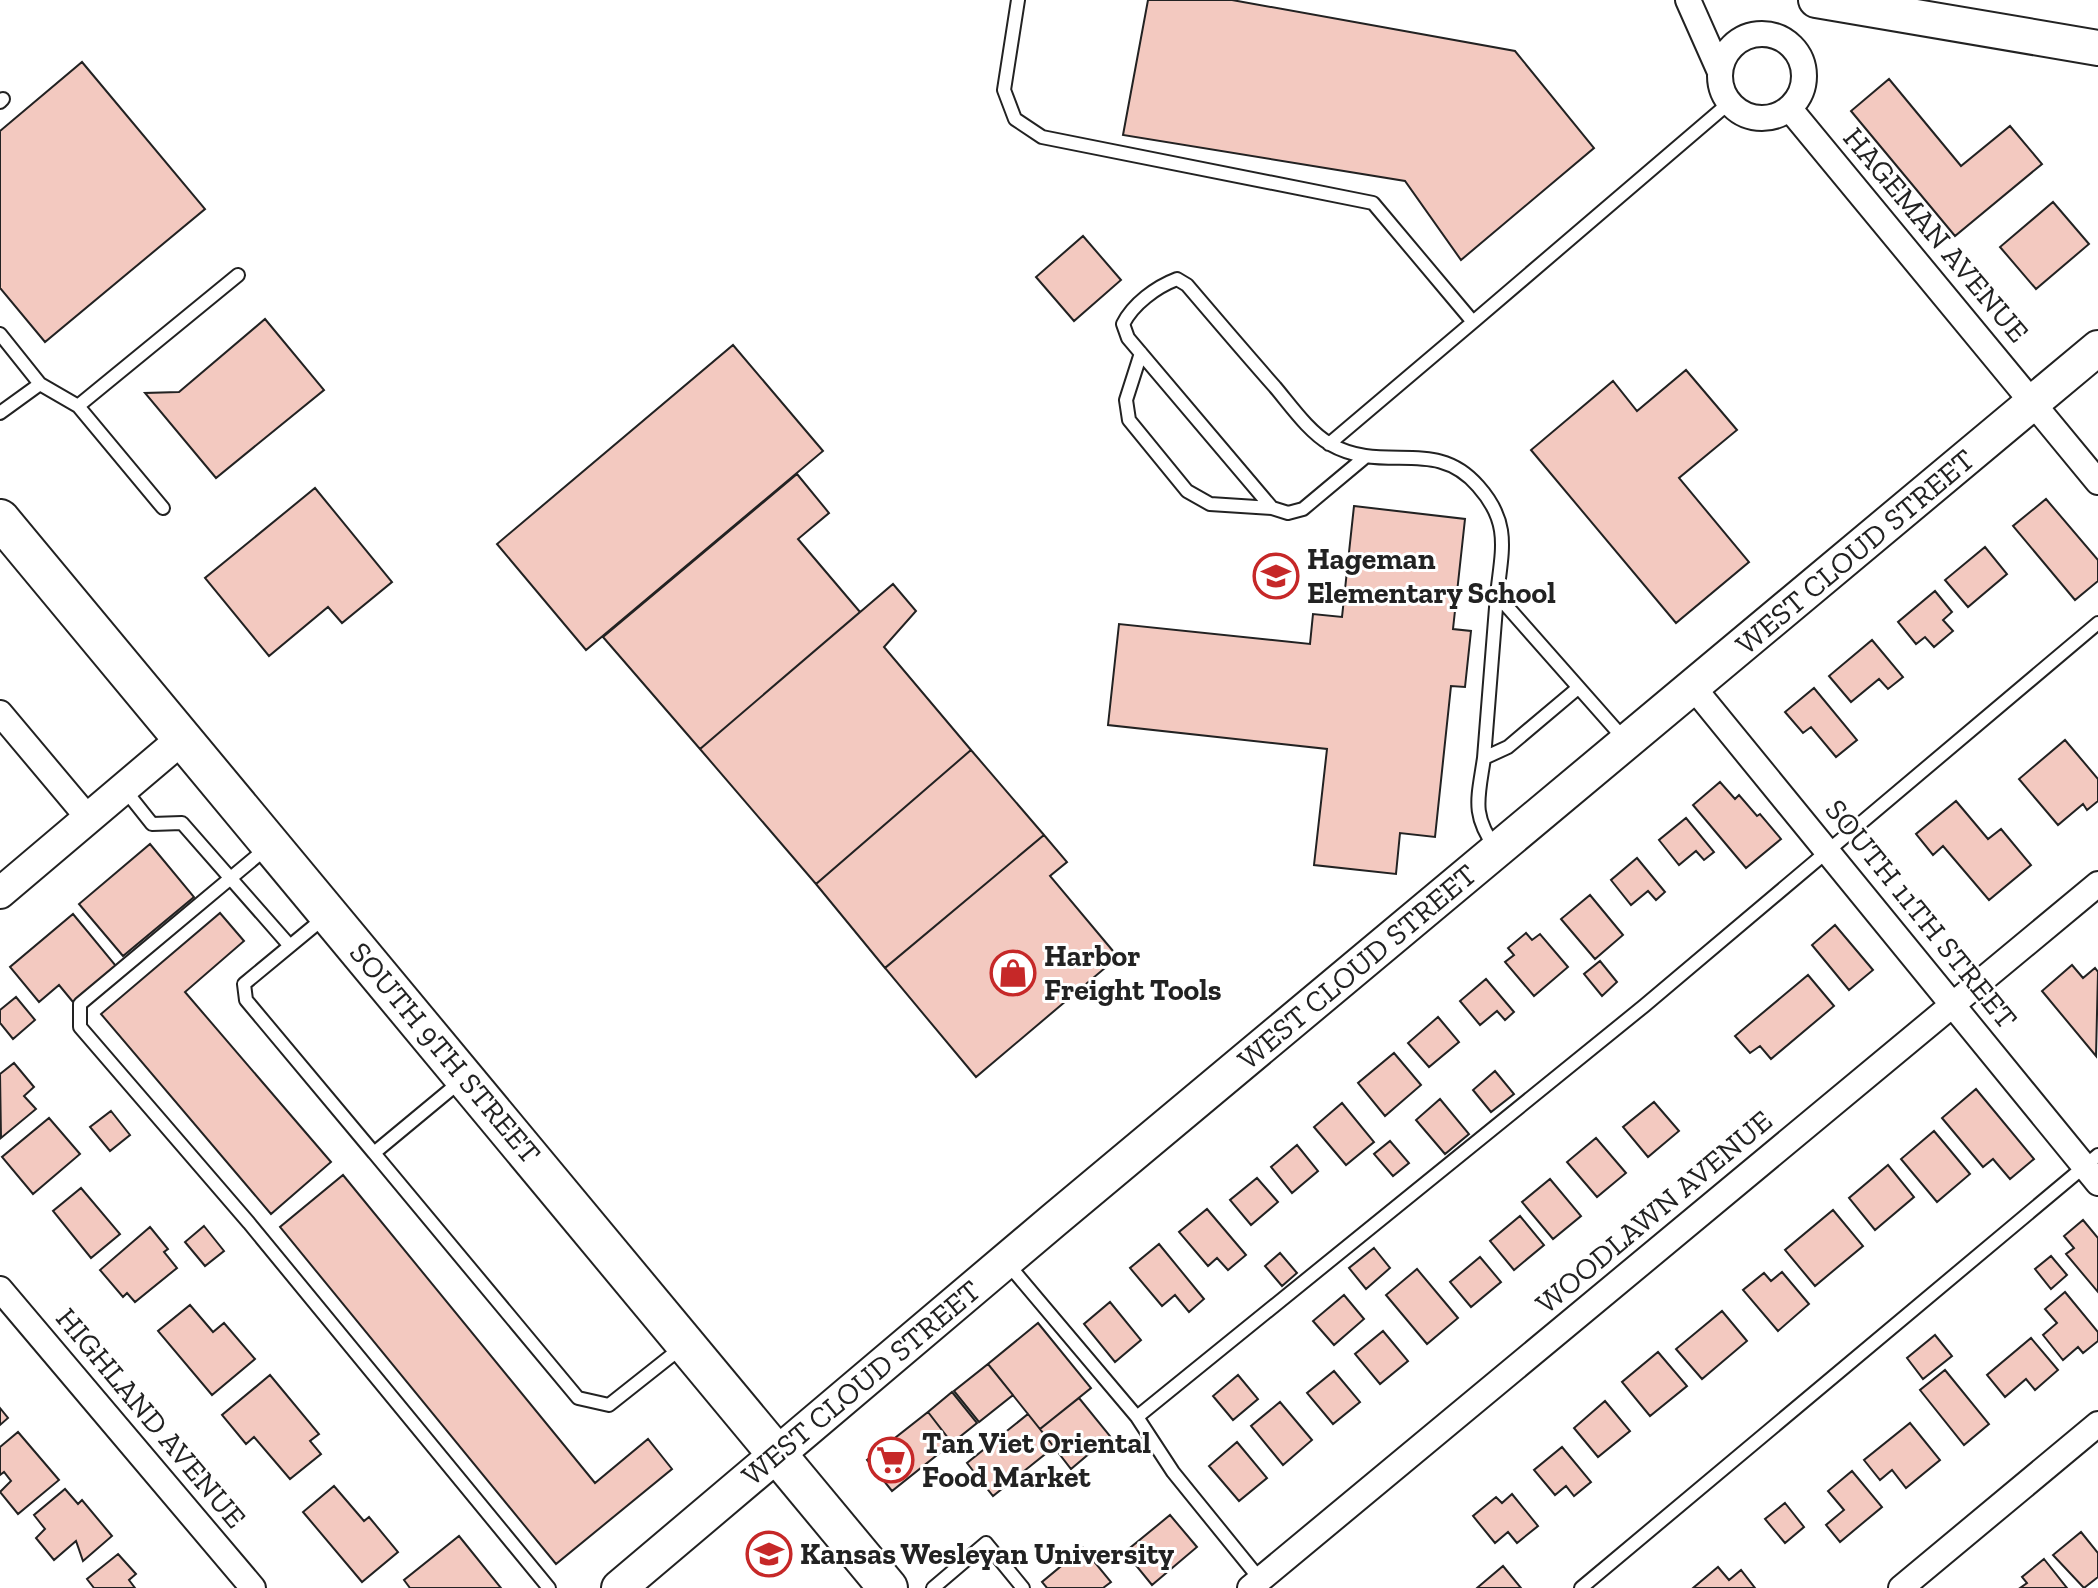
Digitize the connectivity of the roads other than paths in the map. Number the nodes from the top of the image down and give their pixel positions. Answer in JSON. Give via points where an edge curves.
{"nodes":[{"id":1,"x":1018,"y":0,"type":"edge"},
{"id":2,"x":1688,"y":0,"type":"edge"},
{"id":3,"x":1816,"y":0,"type":"edge"},
{"id":4,"x":1926,"y":9,"type":"edge"},
{"id":5,"x":2098,"y":48,"type":"edge"},
{"id":6,"x":1720,"y":72,"type":"junction"},
{"id":7,"x":1729,"y":103,"type":"junction"},
{"id":8,"x":1789,"y":108,"type":"junction"},
{"id":9,"x":238,"y":275,"type":"dead end"},
{"id":10,"x":1473,"y":322,"type":"junction"},
{"id":11,"x":0,"y":334,"type":"edge"},
{"id":12,"x":2098,"y":348,"type":"edge"},
{"id":13,"x":1141,"y":353,"type":"junction"},
{"id":14,"x":40,"y":384,"type":"junction"},
{"id":15,"x":2033,"y":403,"type":"junction"},
{"id":16,"x":78,"y":406,"type":"junction"},
{"id":17,"x":0,"y":413,"type":"edge"},
{"id":18,"x":1329,"y":444,"type":"junction"},
{"id":19,"x":1364,"y":458,"type":"junction"},
{"id":20,"x":2098,"y":482,"type":"edge"},
{"id":21,"x":163,"y":508,"type":"dead end"},
{"id":22,"x":1272,"y":508,"type":"junction"},
{"id":23,"x":0,"y":519,"type":"edge"},
{"id":24,"x":1497,"y":595,"type":"junction"},
{"id":25,"x":2098,"y":623,"type":"edge"},
{"id":26,"x":1693,"y":687,"type":"junction"},
{"id":27,"x":1578,"y":688,"type":"junction"},
{"id":28,"x":0,"y":713,"type":"edge"},
{"id":29,"x":183,"y":738,"type":"junction"},
{"id":30,"x":1627,"y":743,"type":"junction"},
{"id":31,"x":1484,"y":758,"type":"junction"},
{"id":32,"x":124,"y":789,"type":"junction"},
{"id":33,"x":89,"y":819,"type":"junction"},
{"id":34,"x":271,"y":844,"type":"junction"},
{"id":35,"x":1826,"y":849,"type":"junction"},
{"id":36,"x":1497,"y":851,"type":"junction"},
{"id":37,"x":231,"y":878,"type":"junction"},
{"id":38,"x":2098,"y":884,"type":"edge"},
{"id":39,"x":0,"y":893,"type":"edge"},
{"id":40,"x":329,"y":914,"type":"junction"},
{"id":41,"x":290,"y":946,"type":"junction"},
{"id":42,"x":1955,"y":1005,"type":"junction"},
{"id":43,"x":466,"y":1077,"type":"junction"},
{"id":44,"x":374,"y":1153,"type":"junction"},
{"id":45,"x":2094,"y":1168,"type":"edge"},
{"id":46,"x":1005,"y":1261,"type":"junction"},
{"id":47,"x":0,"y":1289,"type":"edge"},
{"id":48,"x":687,"y":1343,"type":"junction"},
{"id":49,"x":1137,"y":1417,"type":"junction"},
{"id":50,"x":2098,"y":1424,"type":"edge"},
{"id":51,"x":776,"y":1454,"type":"junction"},
{"id":52,"x":636,"y":1579,"type":"edge"},
{"id":53,"x":947,"y":1584,"type":"edge"},
{"id":54,"x":1259,"y":1585,"type":"edge"},
{"id":55,"x":1021,"y":1587,"type":"edge"},
{"id":56,"x":253,"y":1588,"type":"edge"},
{"id":57,"x":549,"y":1588,"type":"edge"},
{"id":58,"x":888,"y":1588,"type":"edge"},
{"id":59,"x":933,"y":1588,"type":"edge"},
{"id":60,"x":1581,"y":1588,"type":"edge"},
{"id":61,"x":1901,"y":1588,"type":"edge"}],
"edges":[{"from":1,"to":10,"type":"lane","via":[[1004,90],[1015,119],[1042,137],[1373,203]]},
{"from":2,"to":6,"type":"street"},
{"from":3,"to":4,"type":"main road"},
{"from":4,"to":5,"type":"main road"},
{"from":6,"to":7,"type":"street"},
{"from":6,"to":8,"type":"street","via":[[1730,47],[1741,38],[1768,33],[1781,38],[1792,46],[1804,71],[1803,85]]},
{"from":7,"to":8,"type":"street","via":[[1751,117],[1765,118]]},
{"from":7,"to":10,"type":"lane"},
{"from":8,"to":15,"type":"street","name":"HAGEMAN AVENUE"},
{"from":9,"to":16,"type":"lane"},
{"from":10,"to":18,"type":"lane"},
{"from":11,"to":14,"type":"lane"},
{"from":12,"to":15,"type":"main road","name":"WEST CLOUD STREET"},
{"from":13,"to":18,"type":"lane","via":[[1123,324],[1128,313],[1177,279]]},
{"from":13,"to":22,"type":"lane"},
{"from":13,"to":22,"type":"lane","via":[[1126,400],[1129,420],[1187,491],[1210,504]]},
{"from":14,"to":16,"type":"lane"},
{"from":14,"to":17,"type":"lane"},
{"from":15,"to":20,"type":"street","name":"HAGEMAN AVENUE"},
{"from":15,"to":26,"type":"main road","name":"WEST CLOUD STREET"},
{"from":16,"to":21,"type":"lane"},
{"from":18,"to":19,"type":"lane"},
{"from":19,"to":22,"type":"lane","via":[[1303,509],[1288,513]]},
{"from":19,"to":24,"type":"lane","via":[[1438,460],[1466,471],[1490,499],[1502,526]]},
{"from":23,"to":29,"type":"main road","name":"SOUTH 9TH STREET"},
{"from":24,"to":27,"type":"lane"},
{"from":24,"to":31,"type":"lane"},
{"from":25,"to":35,"type":"lane"},
{"from":26,"to":30,"type":"main road","name":"WEST CLOUD STREET"},
{"from":26,"to":35,"type":"street","name":"SOUTH 11TH STREET"},
{"from":27,"to":30,"type":"lane"},
{"from":27,"to":31,"type":"lane","via":[[1508,747]]},
{"from":28,"to":33,"type":"street"},
{"from":29,"to":32,"type":"street"},
{"from":29,"to":34,"type":"main road","name":"SOUTH 9TH STREET"},
{"from":30,"to":36,"type":"main road","name":"WEST CLOUD STREET"},
{"from":31,"to":36,"type":"lane","via":[[1477,810],[1480,826]]},
{"from":32,"to":33,"type":"street"},
{"from":32,"to":37,"type":"lane","via":[[152,824],[182,823]]},
{"from":33,"to":39,"type":"street"},
{"from":34,"to":37,"type":"lane"},
{"from":34,"to":40,"type":"main road","name":"SOUTH 9TH STREET"},
{"from":35,"to":42,"type":"street","name":"SOUTH 11TH STREET"},
{"from":35,"to":49,"type":"lane","via":[[1644,1006]]},
{"from":36,"to":46,"type":"main road","name":"WEST CLOUD STREET"},
{"from":37,"to":41,"type":"lane"},
{"from":37,"to":57,"type":"lane","via":[[80,1004],[80,1027]]},
{"from":38,"to":42,"type":"street","name":"WOODLAWN AVENUE"},
{"from":40,"to":41,"type":"lane"},
{"from":40,"to":43,"type":"main road","name":"SOUTH 9TH STREET"},
{"from":41,"to":44,"type":"lane","via":[[244,984],[246,1000]]},
{"from":42,"to":45,"type":"street","name":"SOUTH 11TH STREET"},
{"from":42,"to":54,"type":"street","name":"WOODLAWN AVENUE"},
{"from":43,"to":44,"type":"lane"},
{"from":43,"to":48,"type":"main road","name":"SOUTH 9TH STREET"},
{"from":44,"to":48,"type":"lane","via":[[578,1398],[609,1405]]},
{"from":45,"to":60,"type":"lane"},
{"from":46,"to":49,"type":"lane"},
{"from":46,"to":51,"type":"main road","name":"WEST CLOUD STREET"},
{"from":47,"to":56,"type":"street","name":"HIGHLAND AVENUE"},
{"from":48,"to":51,"type":"main road","name":"SOUTH 9TH STREET"},
{"from":49,"to":54,"type":"lane"},
{"from":50,"to":61,"type":"street"},
{"from":51,"to":52,"type":"main road","name":"WEST CLOUD STREET"},
{"from":51,"to":58,"type":"main road","name":"SOUTH 9TH STREET"},
{"from":53,"to":55,"type":"lane","via":[[986,1543]]},
{"from":53,"to":59,"type":"lane"}]}
